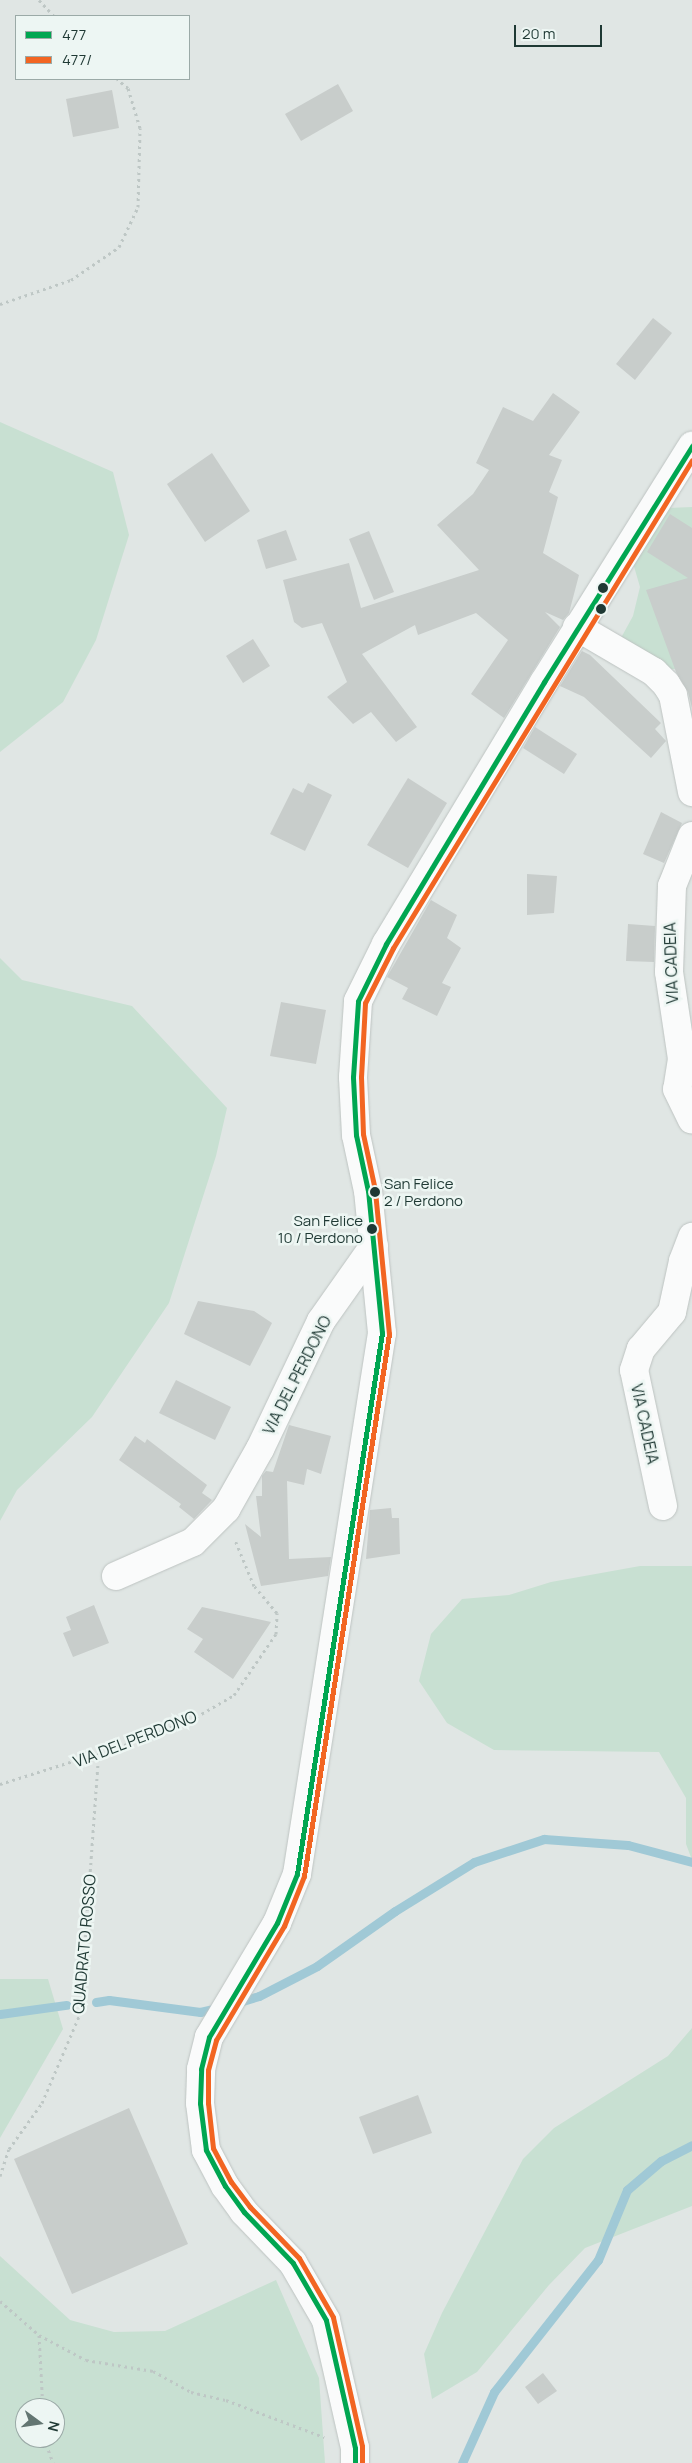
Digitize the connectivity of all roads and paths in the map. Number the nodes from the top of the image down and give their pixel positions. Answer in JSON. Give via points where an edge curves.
{"nodes":[{"id":1,"x":39,"y":0,"type":"edge"},
{"id":2,"x":53,"y":15,"type":"edge"},
{"id":3,"x":118,"y":80,"type":"edge"},
{"id":4,"x":0,"y":304,"type":"edge"},
{"id":5,"x":692,"y":446,"type":"edge"},
{"id":6,"x":577,"y":627,"type":"junction"},
{"id":7,"x":692,"y":792,"type":"edge"},
{"id":8,"x":692,"y":836,"type":"edge"},
{"id":9,"x":692,"y":1120,"type":"edge"},
{"id":10,"x":692,"y":1237,"type":"edge"},
{"id":11,"x":374,"y":1246,"type":"junction"},
{"id":12,"x":663,"y":1506,"type":"dead end"},
{"id":13,"x":226,"y":1509,"type":"junction"},
{"id":14,"x":116,"y":1576,"type":"dead end"},
{"id":15,"x":99,"y":1752,"type":"junction"},
{"id":16,"x":0,"y":1784,"type":"edge"},
{"id":17,"x":0,"y":2176,"type":"edge"},
{"id":18,"x":0,"y":2301,"type":"edge"},
{"id":19,"x":40,"y":2335,"type":"junction"},
{"id":20,"x":43,"y":2398,"type":"edge"},
{"id":21,"x":48,"y":2448,"type":"edge"},
{"id":22,"x":355,"y":2455,"type":"edge"},
{"id":23,"x":53,"y":2463,"type":"edge"}],
"edges":[{"from":1,"to":2,"type":"path"},
{"from":3,"to":4,"type":"path","via":[[128,88],[140,128],[138,207],[119,247],[71,280]]},
{"from":5,"to":6,"type":"street"},
{"from":6,"to":7,"type":"street","via":[[654,672],[666,684],[673,695]]},
{"from":6,"to":11,"type":"street","via":[[386,944],[358,1001],[353,1077],[356,1135],[368,1191]]},
{"from":8,"to":9,"type":"street","name":"VIA CADEIA","via":[[672,886],[669,972],[682,1059],[678,1089]]},
{"from":10,"to":12,"type":"street","name":"VIA CADEIA","via":[[683,1261],[672,1312],[641,1349],[634,1370]]},
{"from":11,"to":13,"type":"street","name":"VIA DEL PERDONO","via":[[322,1321],[260,1448]]},
{"from":11,"to":22,"type":"street","via":[[382,1333],[297,1874],[277,1923],[209,2037],[201,2069],[200,2103],[206,2150],[225,2186],[244,2212],[293,2262],[326,2320]]},
{"from":13,"to":14,"type":"street","name":"VIA DEL PERDONO","via":[[193,1542]]},
{"from":13,"to":15,"type":"path","name":"VIA DEL PERDONO","via":[[240,1556],[254,1586],[277,1613],[276,1634],[234,1695],[181,1723]]},
{"from":15,"to":16,"type":"path","name":"VIA DEL PERDONO"},
{"from":15,"to":17,"type":"path","name":"QUADRATO ROSSO","via":[[80,2014],[42,2103],[9,2149]]},
{"from":18,"to":19,"type":"path"},
{"from":19,"to":20,"type":"path"},
{"from":19,"to":22,"type":"path","via":[[86,2360],[153,2371],[191,2392],[226,2400]]},
{"from":21,"to":23,"type":"path"}]}
